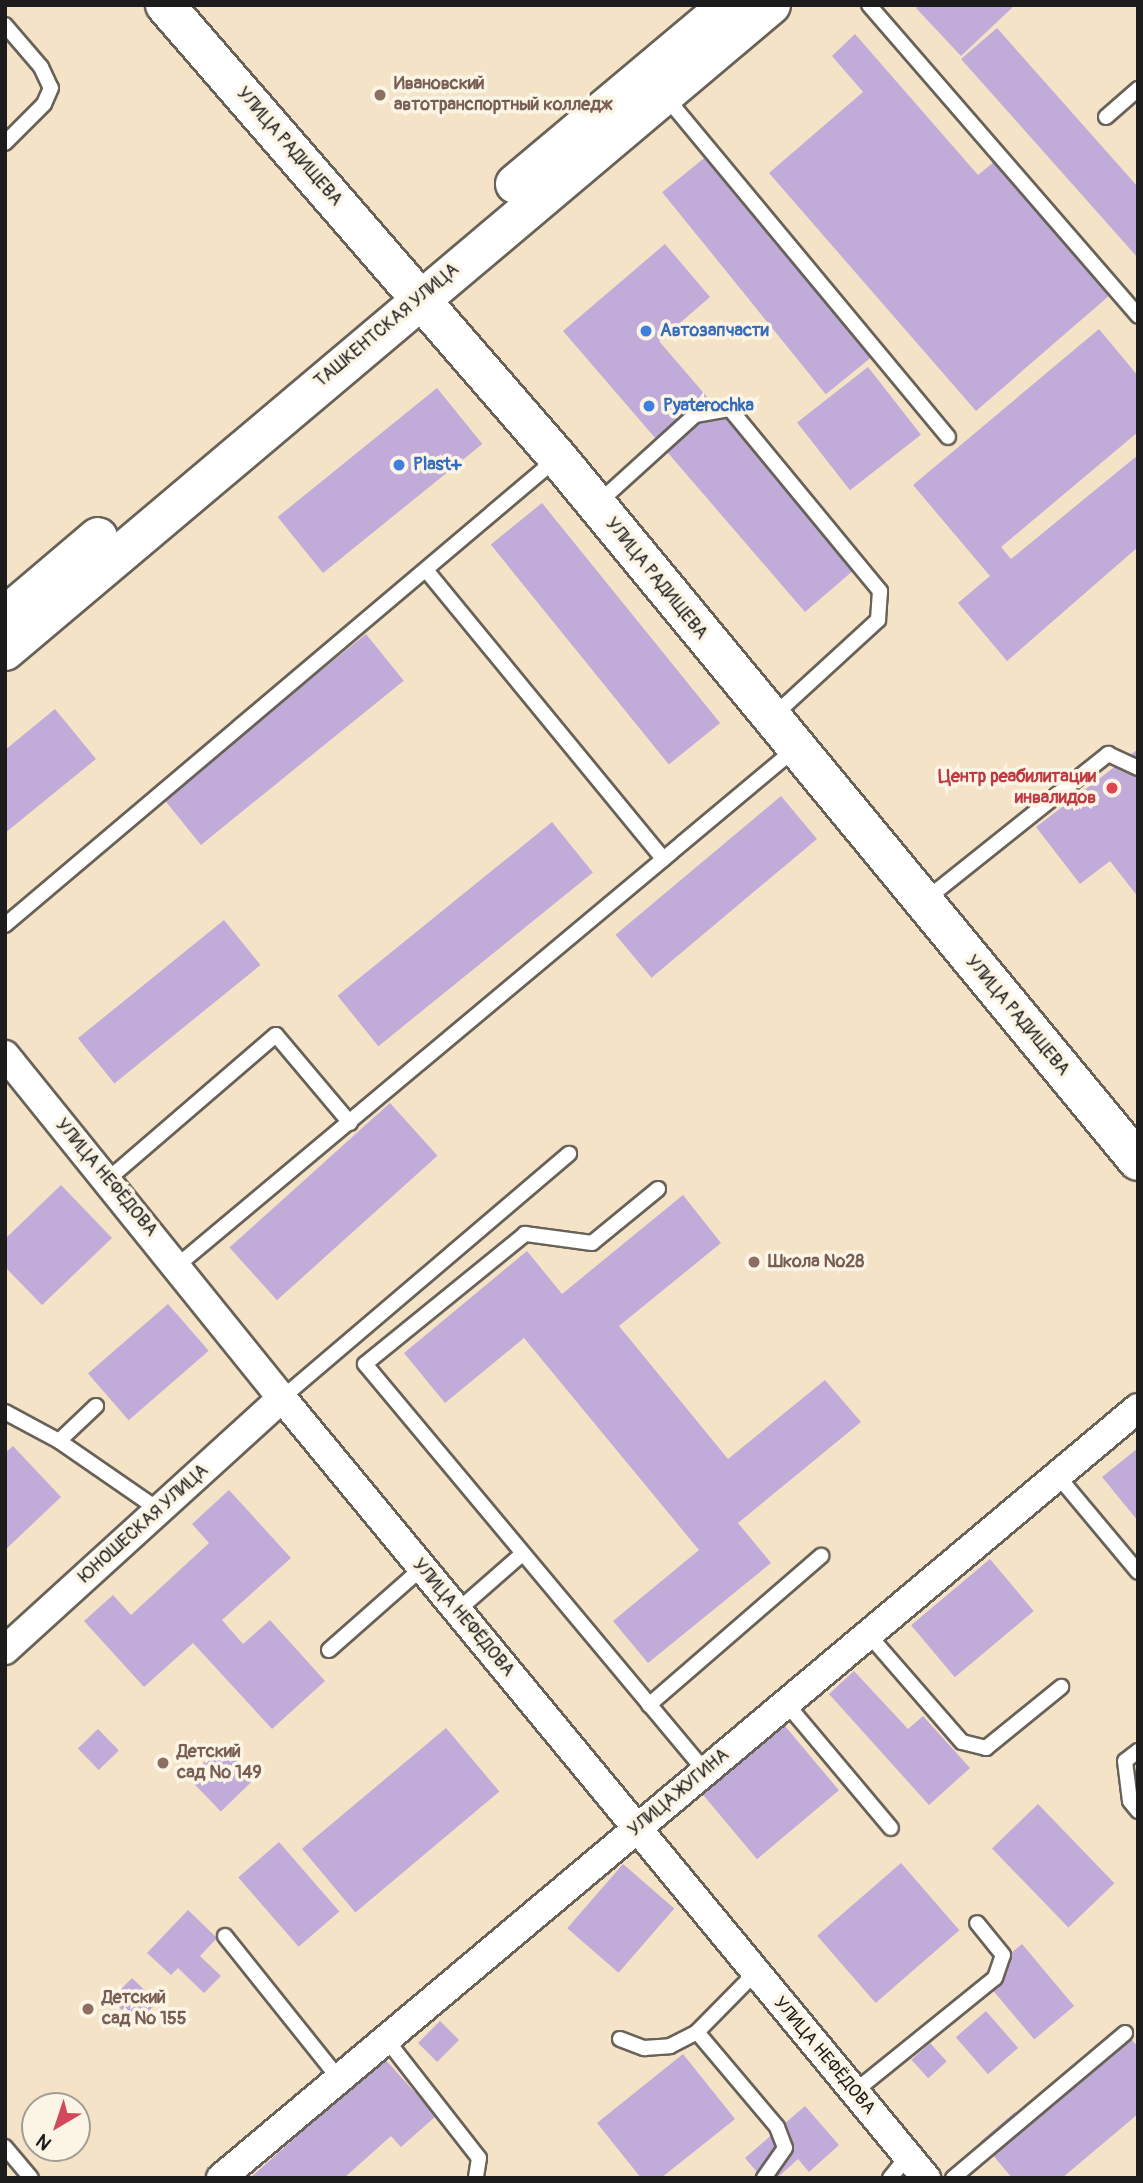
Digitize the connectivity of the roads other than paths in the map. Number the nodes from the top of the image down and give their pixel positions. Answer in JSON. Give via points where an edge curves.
{"nodes":[{"id":1,"x":165,"y":5,"type":"edge"},
{"id":2,"x":728,"y":5,"type":"edge"},
{"id":3,"x":771,"y":5,"type":"edge"},
{"id":4,"x":869,"y":5,"type":"edge"},
{"id":5,"x":5,"y":25,"type":"edge"},
{"id":6,"x":1138,"y":89,"type":"edge"},
{"id":7,"x":664,"y":94,"type":"junction"},
{"id":8,"x":1106,"y":117,"type":"dead end"},
{"id":9,"x":5,"y":143,"type":"edge"},
{"id":10,"x":412,"y":287,"type":"junction"},
{"id":11,"x":1138,"y":316,"type":"edge"},
{"id":12,"x":948,"y":437,"type":"dead end"},
{"id":13,"x":558,"y":458,"type":"junction"},
{"id":14,"x":596,"y":505,"type":"junction"},
{"id":15,"x":426,"y":569,"type":"junction"},
{"id":16,"x":5,"y":616,"type":"edge"},
{"id":17,"x":5,"y":651,"type":"edge"},
{"id":18,"x":771,"y":718,"type":"junction"},
{"id":19,"x":796,"y":748,"type":"junction"},
{"id":20,"x":1138,"y":768,"type":"edge"},
{"id":21,"x":663,"y":859,"type":"junction"},
{"id":22,"x":923,"y":902,"type":"junction"},
{"id":23,"x":5,"y":925,"type":"edge"},
{"id":24,"x":5,"y":1055,"type":"edge"},
{"id":25,"x":350,"y":1122,"type":"junction"},
{"id":26,"x":569,"y":1154,"type":"dead end"},
{"id":27,"x":1138,"y":1161,"type":"edge"},
{"id":28,"x":106,"y":1181,"type":"junction"},
{"id":29,"x":658,"y":1189,"type":"dead end"},
{"id":30,"x":178,"y":1265,"type":"junction"},
{"id":31,"x":282,"y":1398,"type":"junction"},
{"id":32,"x":96,"y":1406,"type":"dead end"},
{"id":33,"x":1138,"y":1408,"type":"edge"},
{"id":34,"x":5,"y":1412,"type":"edge"},
{"id":35,"x":59,"y":1441,"type":"junction"},
{"id":36,"x":1057,"y":1475,"type":"junction"},
{"id":37,"x":159,"y":1510,"type":"junction"},
{"id":38,"x":521,"y":1555,"type":"junction"},
{"id":39,"x":821,"y":1556,"type":"dead end"},
{"id":40,"x":422,"y":1568,"type":"junction"},
{"id":41,"x":1138,"y":1572,"type":"edge"},
{"id":42,"x":457,"y":1611,"type":"junction"},
{"id":43,"x":868,"y":1634,"type":"junction"},
{"id":44,"x":5,"y":1650,"type":"edge"},
{"id":45,"x":329,"y":1650,"type":"dead end"},
{"id":46,"x":1061,"y":1687,"type":"dead end"},
{"id":47,"x":786,"y":1703,"type":"junction"},
{"id":48,"x":649,"y":1705,"type":"junction"},
{"id":49,"x":1138,"y":1751,"type":"edge"},
{"id":50,"x":705,"y":1771,"type":"junction"},
{"id":51,"x":1138,"y":1811,"type":"edge"},
{"id":52,"x":891,"y":1828,"type":"dead end"},
{"id":53,"x":636,"y":1829,"type":"junction"},
{"id":54,"x":977,"y":1923,"type":"dead end"},
{"id":55,"x":225,"y":1936,"type":"dead end"},
{"id":56,"x":755,"y":1973,"type":"junction"},
{"id":57,"x":697,"y":2032,"type":"junction"},
{"id":58,"x":1125,"y":2033,"type":"dead end"},
{"id":59,"x":387,"y":2039,"type":"junction"},
{"id":60,"x":620,"y":2039,"type":"dead end"},
{"id":61,"x":339,"y":2079,"type":"junction"},
{"id":62,"x":855,"y":2092,"type":"junction"},
{"id":63,"x":5,"y":2147,"type":"edge"},
{"id":64,"x":908,"y":2156,"type":"junction"},
{"id":65,"x":31,"y":2178,"type":"edge"},
{"id":66,"x":221,"y":2178,"type":"edge"},
{"id":67,"x":476,"y":2178,"type":"edge"},
{"id":68,"x":764,"y":2178,"type":"edge"},
{"id":69,"x":890,"y":2178,"type":"edge"},
{"id":70,"x":926,"y":2178,"type":"edge"},
{"id":71,"x":953,"y":2178,"type":"edge"}],
"edges":[{"from":1,"to":10,"type":"main road","name":"УЛИЦА РАДИЩЕВА"},
{"from":2,"to":10,"type":"main road","name":"ТАШКЕНТСКАЯ УЛИЦА"},
{"from":3,"to":7,"type":"main road","name":"ТАШКЕНТСКАЯ УЛИЦА"},
{"from":4,"to":11,"type":"lane"},
{"from":5,"to":9,"type":"lane","via":[[41,67],[51,88],[44,104]]},
{"from":6,"to":8,"type":"lane"},
{"from":7,"to":10,"type":"main road","name":"ТАШКЕНТСКАЯ УЛИЦА"},
{"from":7,"to":12,"type":"lane"},
{"from":10,"to":13,"type":"main road","name":"УЛИЦА РАДИЩЕВА"},
{"from":10,"to":16,"type":"main road","name":"ТАШКЕНТСКАЯ УЛИЦА"},
{"from":10,"to":17,"type":"main road","name":"ТАШКЕНТСКАЯ УЛИЦА"},
{"from":13,"to":14,"type":"main road","name":"УЛИЦА РАДИЩЕВА"},
{"from":13,"to":15,"type":"lane"},
{"from":14,"to":18,"type":"main road","name":"УЛИЦА РАДИЩЕВА"},
{"from":14,"to":18,"type":"lane","via":[[695,415],[730,409],[871,580],[880,591],[878,621]]},
{"from":15,"to":21,"type":"lane"},
{"from":15,"to":23,"type":"lane"},
{"from":18,"to":19,"type":"main road","name":"УЛИЦА РАДИЩЕВА"},
{"from":19,"to":21,"type":"lane"},
{"from":19,"to":22,"type":"main road","name":"УЛИЦА РАДИЩЕВА"},
{"from":20,"to":22,"type":"lane","via":[[1108,754]]},
{"from":21,"to":25,"type":"lane"},
{"from":22,"to":27,"type":"main road","name":"УЛИЦА РАДИЩЕВА"},
{"from":24,"to":28,"type":"street","name":"УЛИЦА НЕФЁДОВА"},
{"from":25,"to":28,"type":"lane","via":[[276,1035]]},
{"from":25,"to":30,"type":"lane"},
{"from":26,"to":31,"type":"lane"},
{"from":28,"to":30,"type":"street","name":"УЛИЦА НЕФЁДОВА"},
{"from":29,"to":38,"type":"lane","via":[[592,1243],[526,1234],[365,1364]]},
{"from":30,"to":31,"type":"street","name":"УЛИЦА НЕФЁДОВА"},
{"from":31,"to":37,"type":"street","name":"ЮНОШЕСКАЯ УЛИЦА"},
{"from":31,"to":40,"type":"street","name":"УЛИЦА НЕФЁДОВА"},
{"from":32,"to":35,"type":"lane"},
{"from":33,"to":36,"type":"street","name":"УЛИЦА ЖУГИНА"},
{"from":34,"to":35,"type":"lane"},
{"from":35,"to":37,"type":"lane"},
{"from":36,"to":41,"type":"lane"},
{"from":36,"to":43,"type":"street","name":"УЛИЦА ЖУГИНА"},
{"from":37,"to":44,"type":"street","name":"ЮНОШЕСКАЯ УЛИЦА"},
{"from":38,"to":42,"type":"lane"},
{"from":38,"to":48,"type":"lane"},
{"from":39,"to":48,"type":"lane"},
{"from":40,"to":42,"type":"street","name":"УЛИЦА НЕФЁДОВА"},
{"from":40,"to":45,"type":"lane"},
{"from":42,"to":53,"type":"street","name":"УЛИЦА НЕФЁДОВА"},
{"from":43,"to":46,"type":"lane","via":[[962,1742],[986,1748]]},
{"from":43,"to":47,"type":"street","name":"УЛИЦА ЖУГИНА"},
{"from":47,"to":50,"type":"street","name":"УЛИЦА ЖУГИНА"},
{"from":47,"to":52,"type":"lane"},
{"from":48,"to":50,"type":"lane"},
{"from":49,"to":51,"type":"lane","via":[[1125,1761],[1130,1801]]},
{"from":50,"to":53,"type":"street","name":"УЛИЦА ЖУГИНА"},
{"from":53,"to":56,"type":"street","name":"УЛИЦА НЕФЁДОВА"},
{"from":53,"to":59,"type":"street","name":"УЛИЦА ЖУГИНА"},
{"from":54,"to":62,"type":"lane","via":[[1003,1955],[995,1978]]},
{"from":55,"to":61,"type":"lane"},
{"from":56,"to":57,"type":"lane"},
{"from":56,"to":62,"type":"street","name":"УЛИЦА НЕФЁДОВА"},
{"from":57,"to":60,"type":"lane","via":[[670,2046],[644,2048]]},
{"from":57,"to":68,"type":"lane","via":[[777,2127],[785,2148]]},
{"from":58,"to":71,"type":"lane"},
{"from":59,"to":61,"type":"street","name":"УЛИЦА ЖУГИНА"},
{"from":59,"to":67,"type":"lane","via":[[479,2158]]},
{"from":61,"to":66,"type":"street","name":"УЛИЦА ЖУГИНА"},
{"from":62,"to":64,"type":"street","name":"УЛИЦА НЕФЁДОВА"},
{"from":63,"to":65,"type":"lane"},
{"from":64,"to":69,"type":"lane"},
{"from":64,"to":70,"type":"street","name":"УЛИЦА НЕФЁДОВА"}]}
